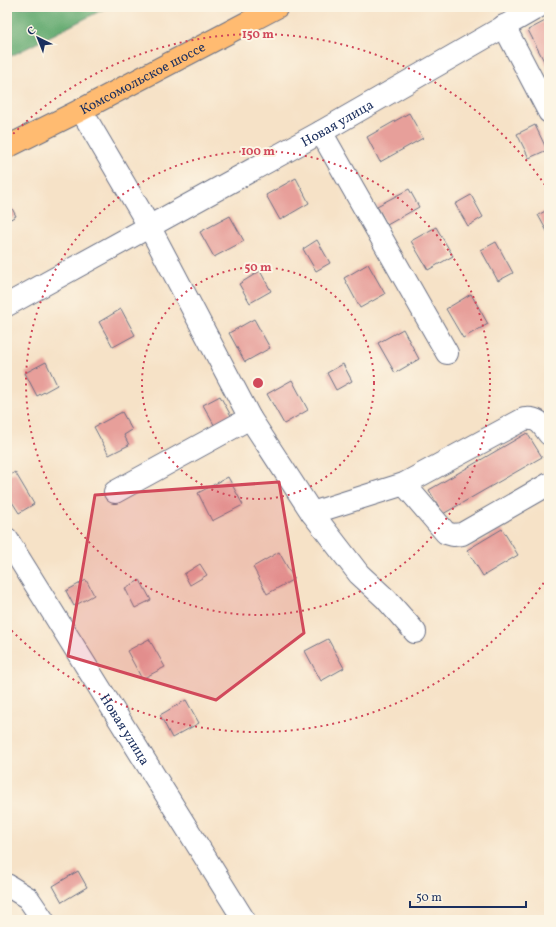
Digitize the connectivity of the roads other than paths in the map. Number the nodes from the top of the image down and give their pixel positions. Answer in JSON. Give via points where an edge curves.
{"nodes":[{"id":1,"x":276,"y":7,"type":"edge"},
{"id":2,"x":538,"y":7,"type":"edge"},
{"id":3,"x":504,"y":26,"type":"junction"},
{"id":4,"x":81,"y":110,"type":"junction"},
{"id":5,"x":549,"y":112,"type":"edge"},
{"id":6,"x":321,"y":132,"type":"junction"},
{"id":7,"x":7,"y":147,"type":"edge"},
{"id":8,"x":149,"y":226,"type":"junction"},
{"id":9,"x":7,"y":305,"type":"edge"},
{"id":10,"x":447,"y":353,"type":"dead end"},
{"id":11,"x":250,"y":418,"type":"junction"},
{"id":12,"x":549,"y":434,"type":"edge"},
{"id":13,"x":404,"y":484,"type":"junction"},
{"id":14,"x":549,"y":484,"type":"edge"},
{"id":15,"x":115,"y":492,"type":"dead end"},
{"id":16,"x":312,"y":513,"type":"junction"},
{"id":17,"x":7,"y":538,"type":"edge"},
{"id":18,"x":415,"y":632,"type":"dead end"},
{"id":19,"x":7,"y":885,"type":"edge"},
{"id":20,"x":43,"y":920,"type":"edge"},
{"id":21,"x":244,"y":920,"type":"edge"}],
"edges":[{"from":1,"to":4,"type":"highway","name":"Комсомольское шоссе"},
{"from":2,"to":3,"type":"street","name":"Новая улица"},
{"from":3,"to":5,"type":"street"},
{"from":3,"to":6,"type":"street","name":"Новая улица"},
{"from":4,"to":7,"type":"highway","name":"Комсомольское шоссе"},
{"from":4,"to":8,"type":"street"},
{"from":6,"to":8,"type":"street","name":"Новая улица"},
{"from":6,"to":10,"type":"street"},
{"from":8,"to":9,"type":"street","name":"Новая улица"},
{"from":8,"to":11,"type":"street"},
{"from":11,"to":15,"type":"street"},
{"from":11,"to":16,"type":"street"},
{"from":12,"to":13,"type":"street","via":[[541,423],[533,418],[524,419]]},
{"from":13,"to":14,"type":"street","via":[[446,532],[453,535],[462,534]]},
{"from":13,"to":16,"type":"street"},
{"from":16,"to":18,"type":"street","via":[[359,574],[386,599]]},
{"from":17,"to":21,"type":"street","name":"Новая улица"},
{"from":19,"to":20,"type":"street","via":[[28,898]]}]}
